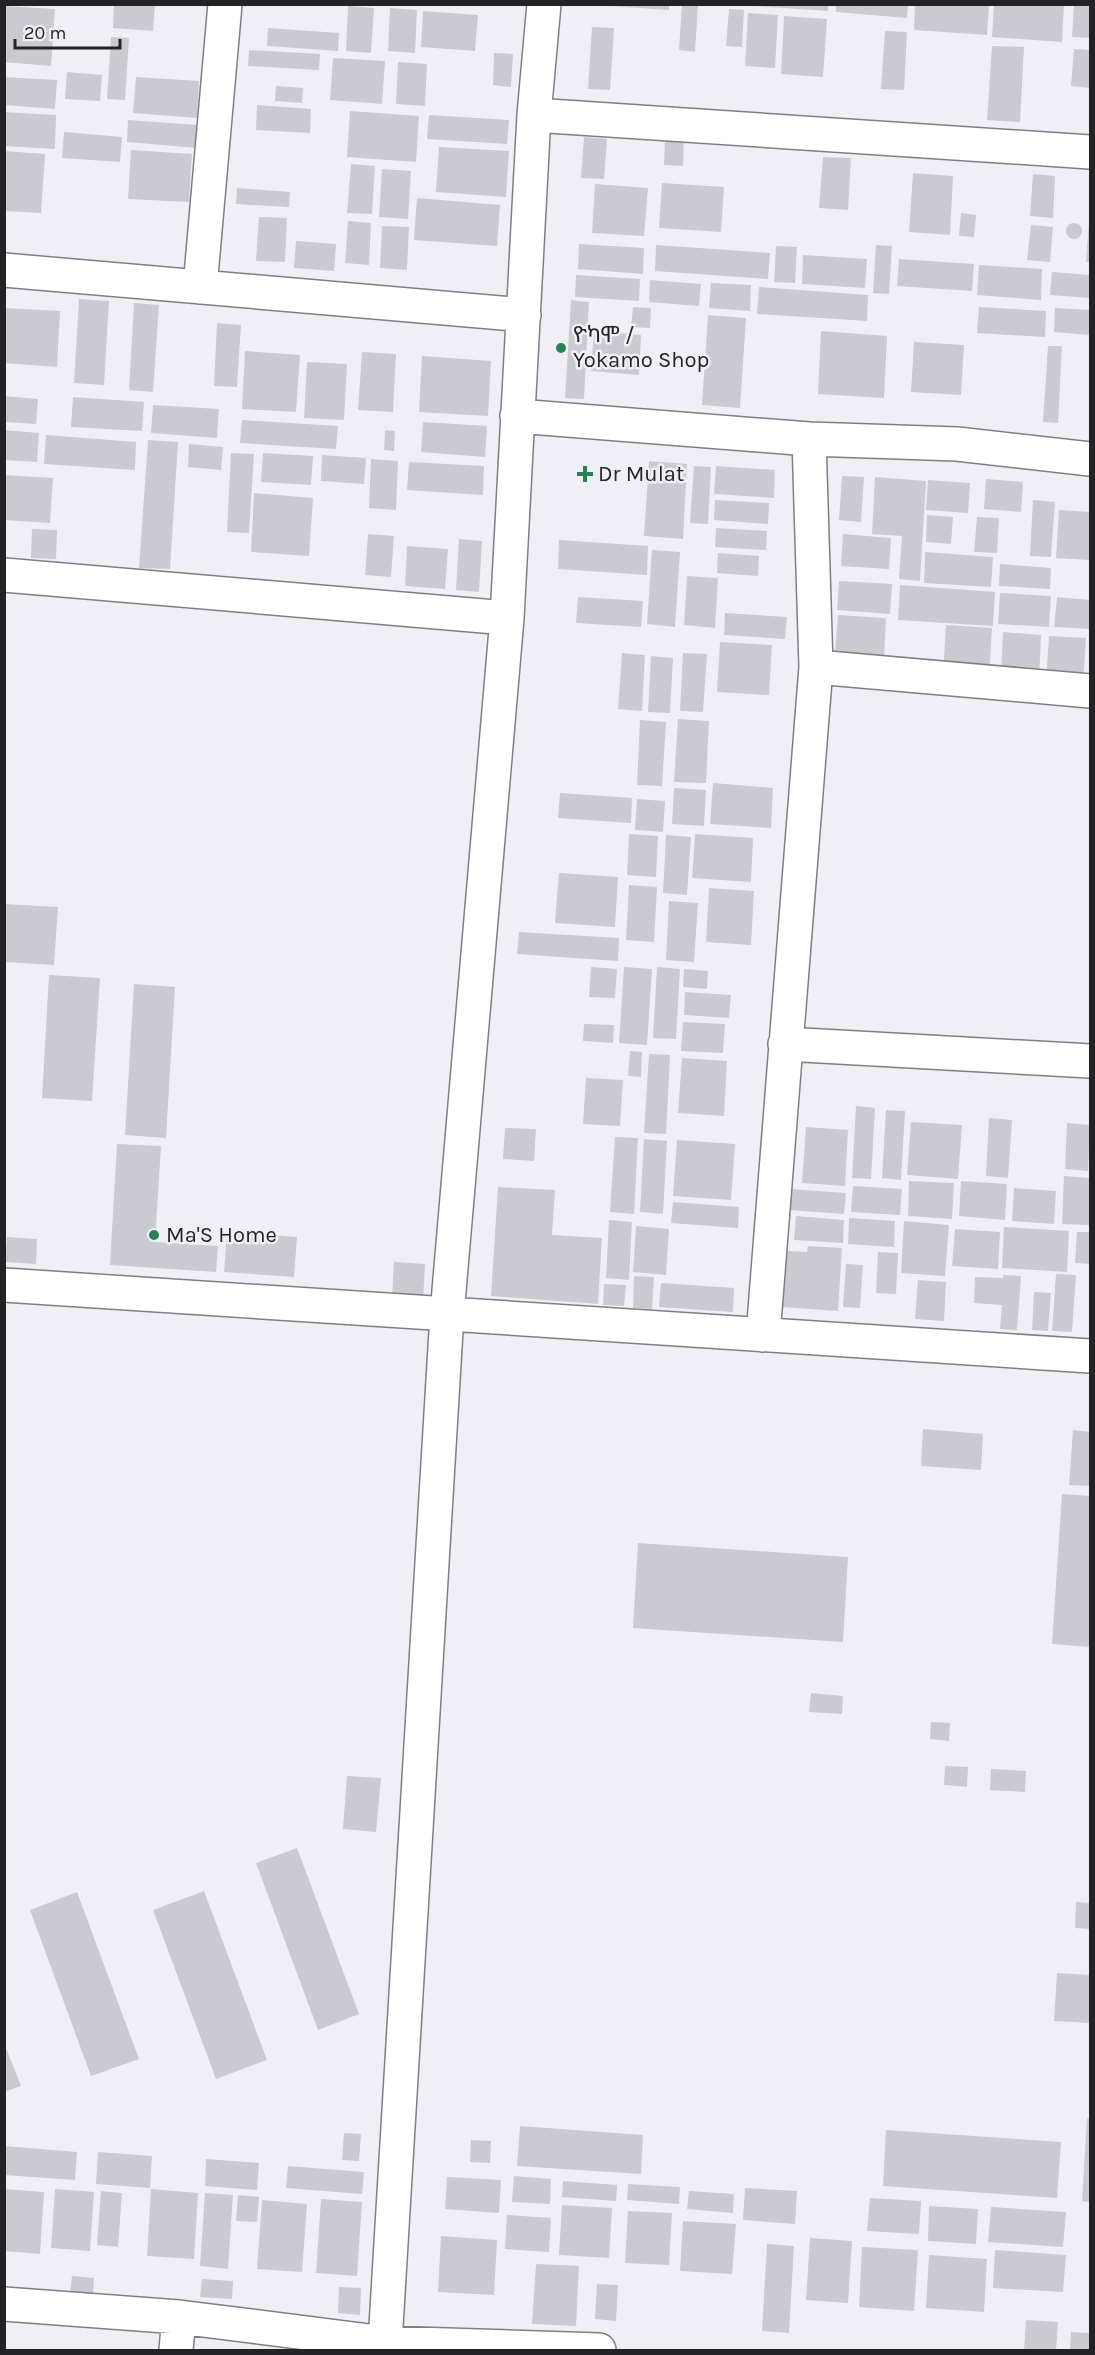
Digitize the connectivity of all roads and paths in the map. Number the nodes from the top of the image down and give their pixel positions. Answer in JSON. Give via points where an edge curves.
{"nodes":[{"id":1,"x":225,"y":4,"type":"edge"},
{"id":2,"x":544,"y":4,"type":"edge"},
{"id":3,"x":534,"y":115,"type":"junction"},
{"id":4,"x":1090,"y":152,"type":"edge"},
{"id":5,"x":4,"y":270,"type":"edge"},
{"id":6,"x":200,"y":286,"type":"junction"},
{"id":7,"x":524,"y":315,"type":"junction"},
{"id":8,"x":517,"y":416,"type":"junction"},
{"id":9,"x":809,"y":439,"type":"junction"},
{"id":10,"x":1090,"y":459,"type":"edge"},
{"id":11,"x":4,"y":575,"type":"edge"},
{"id":12,"x":507,"y":618,"type":"junction"},
{"id":13,"x":816,"y":667,"type":"junction"},
{"id":14,"x":1090,"y":691,"type":"edge"},
{"id":15,"x":785,"y":1044,"type":"junction"},
{"id":16,"x":1090,"y":1061,"type":"edge"},
{"id":17,"x":4,"y":1285,"type":"edge"},
{"id":18,"x":447,"y":1314,"type":"junction"},
{"id":19,"x":763,"y":1335,"type":"junction"},
{"id":20,"x":1090,"y":1356,"type":"edge"},
{"id":21,"x":4,"y":2304,"type":"edge"},
{"id":22,"x":179,"y":2317,"type":"junction"},
{"id":23,"x":385,"y":2343,"type":"junction"},
{"id":24,"x":176,"y":2350,"type":"edge"},
{"id":25,"x":599,"y":2350,"type":"edge"}],
"edges":[{"from":1,"to":6,"type":"street"},
{"from":2,"to":3,"type":"street"},
{"from":3,"to":4,"type":"street"},
{"from":3,"to":7,"type":"street"},
{"from":5,"to":6,"type":"street"},
{"from":6,"to":7,"type":"street"},
{"from":7,"to":8,"type":"street"},
{"from":8,"to":9,"type":"street"},
{"from":8,"to":12,"type":"street"},
{"from":9,"to":10,"type":"street","via":[[957,444]]},
{"from":9,"to":13,"type":"street"},
{"from":11,"to":12,"type":"street"},
{"from":12,"to":18,"type":"street"},
{"from":13,"to":14,"type":"street"},
{"from":13,"to":15,"type":"street"},
{"from":15,"to":16,"type":"street"},
{"from":15,"to":19,"type":"street"},
{"from":17,"to":18,"type":"street"},
{"from":18,"to":19,"type":"street"},
{"from":18,"to":23,"type":"street"},
{"from":19,"to":20,"type":"street"},
{"from":21,"to":22,"type":"street"},
{"from":22,"to":23,"type":"street"},
{"from":22,"to":24,"type":"street"},
{"from":23,"to":25,"type":"street"}]}
